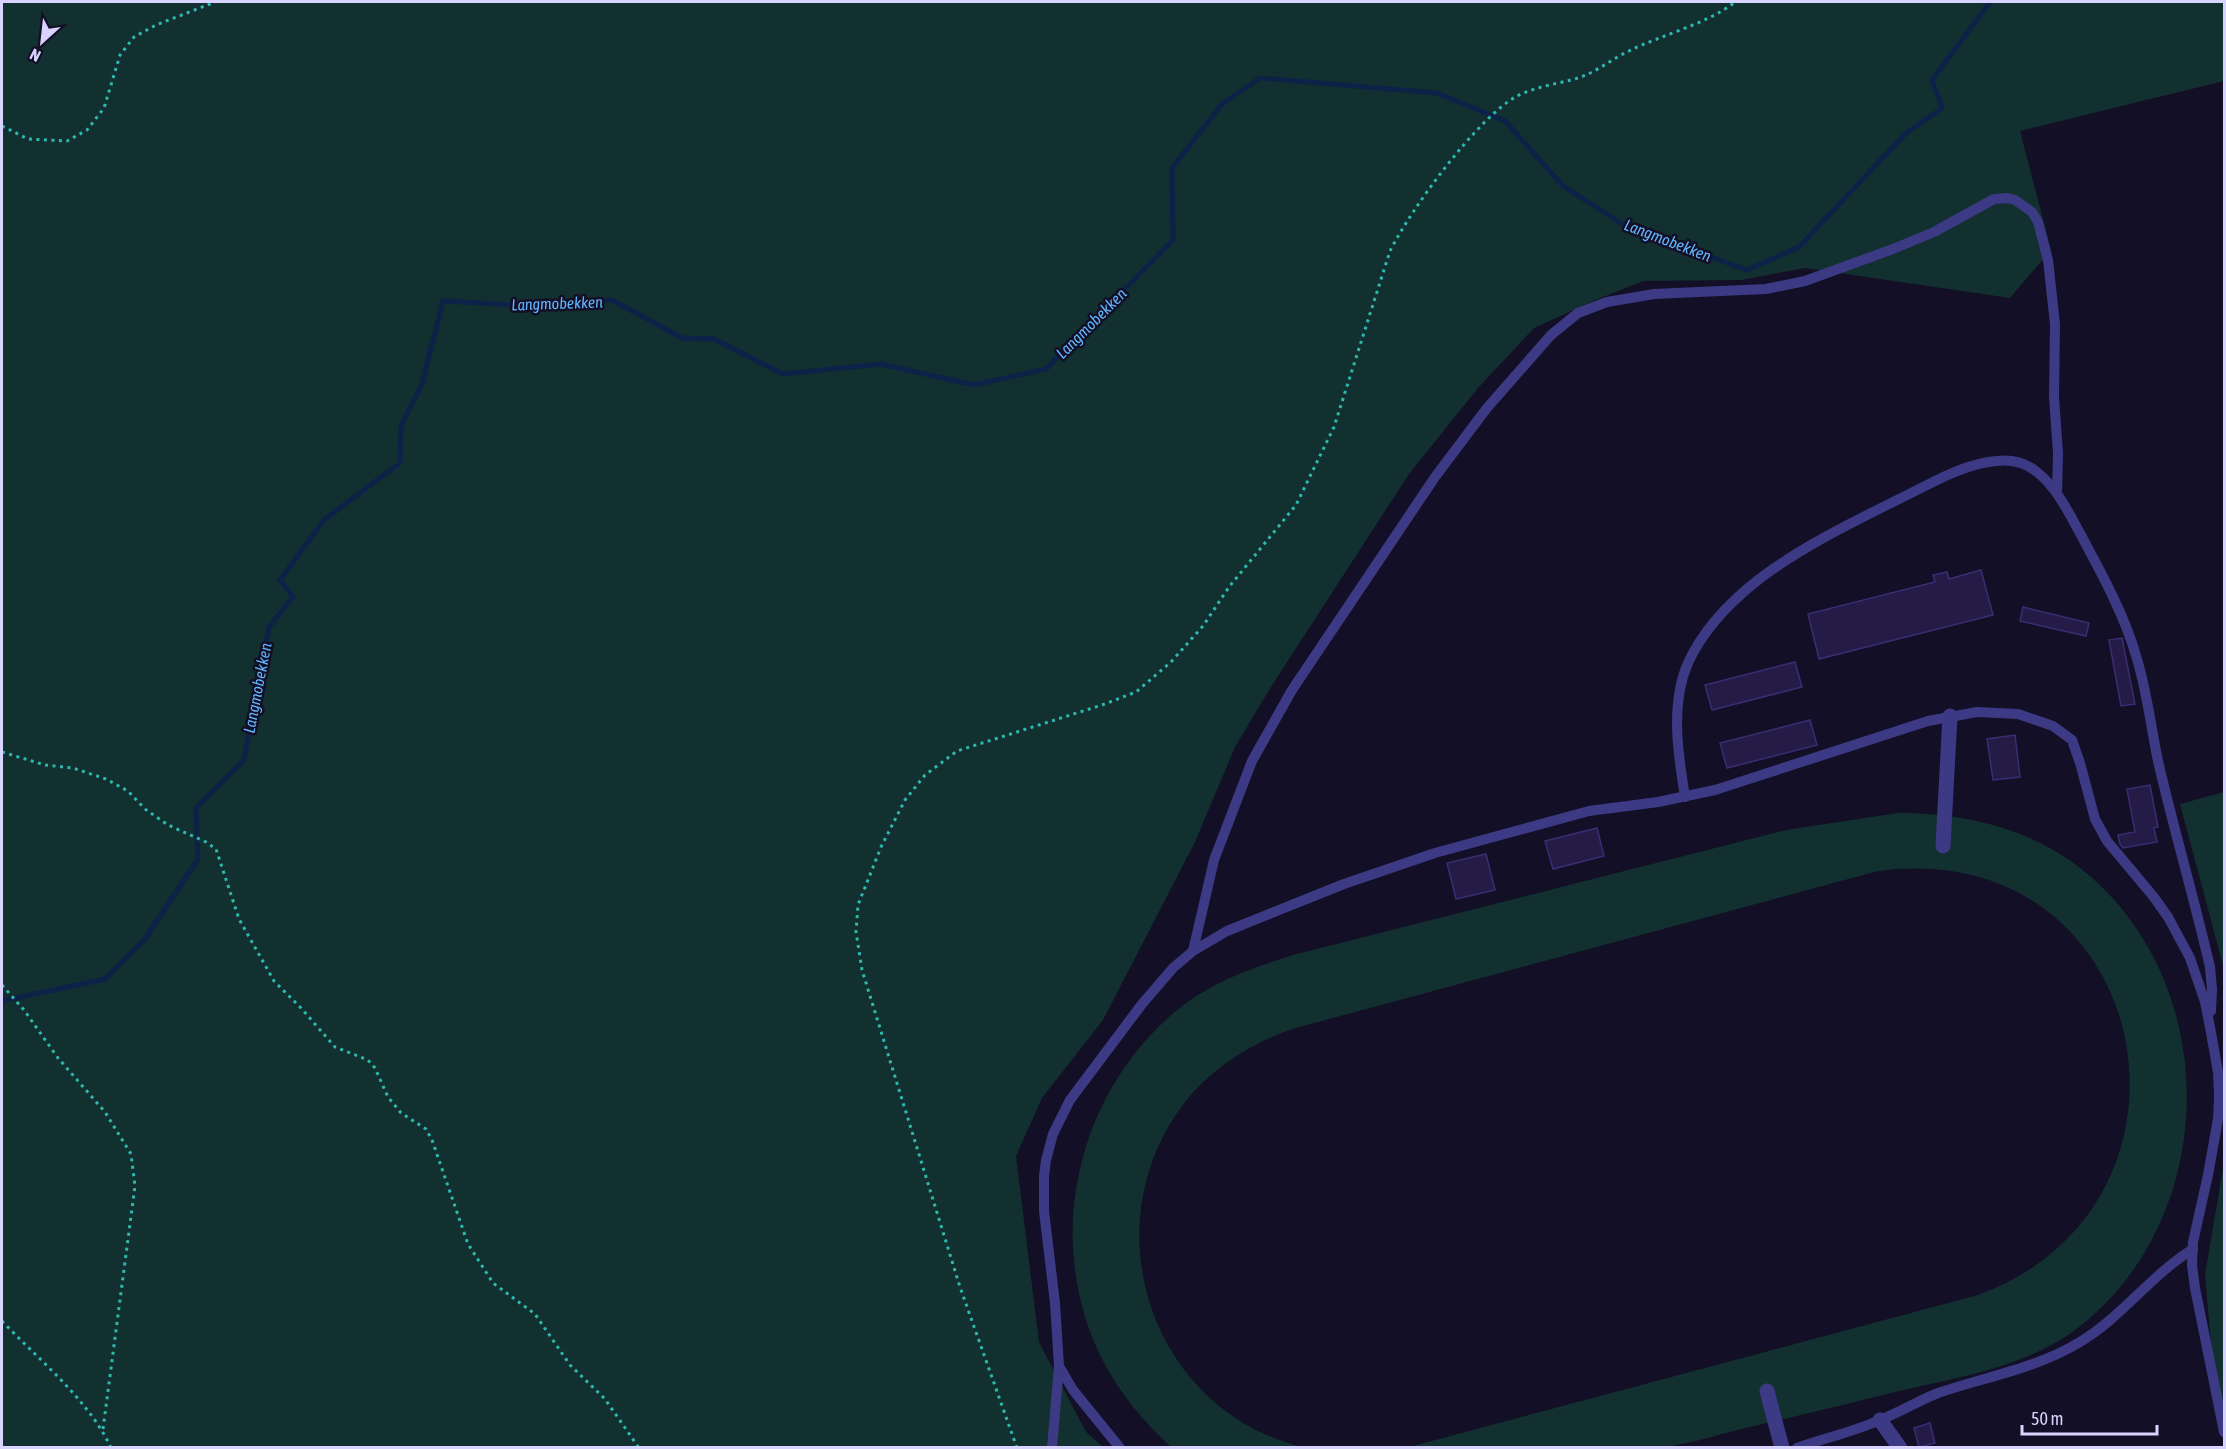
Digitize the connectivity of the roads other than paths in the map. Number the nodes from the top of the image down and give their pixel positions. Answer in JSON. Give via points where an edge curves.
{"nodes":[{"id":1,"x":2056,"y":493,"type":"junction"},
{"id":2,"x":1950,"y":716,"type":"junction"},
{"id":3,"x":1685,"y":797,"type":"junction"},
{"id":4,"x":1942,"y":846,"type":"dead end"},
{"id":5,"x":1193,"y":951,"type":"junction"},
{"id":6,"x":2210,"y":1027,"type":"junction"},
{"id":7,"x":2193,"y":1249,"type":"junction"},
{"id":8,"x":1059,"y":1366,"type":"junction"},
{"id":9,"x":1767,"y":1391,"type":"dead end"},
{"id":10,"x":1880,"y":1420,"type":"junction"},
{"id":11,"x":2224,"y":1432,"type":"edge"},
{"id":12,"x":1052,"y":1448,"type":"edge"},
{"id":13,"x":1120,"y":1448,"type":"edge"},
{"id":14,"x":1782,"y":1448,"type":"edge"},
{"id":15,"x":1797,"y":1448,"type":"edge"},
{"id":16,"x":1900,"y":1448,"type":"edge"}],
"edges":[{"from":1,"to":3,"type":"lane","via":[[2028,466],[2009,461],[1983,463],[1877,510],[1756,581],[1709,628],[1683,676],[1677,736]]},
{"from":1,"to":5,"type":"lane","via":[[2055,324],[2048,260],[2038,222],[2032,212],[2015,200],[1994,199],[1934,232],[1805,281],[1766,289],[1654,294],[1607,302],[1578,313],[1551,335],[1487,408],[1435,477],[1292,690],[1252,761],[1214,860]]},
{"from":1,"to":6,"type":"lane","via":[[2110,592],[2137,658],[2158,760],[2210,967]]},
{"from":2,"to":3,"type":"lane"},
{"from":2,"to":4,"type":"street"},
{"from":2,"to":6,"type":"lane","via":[[1977,712],[2018,714],[2053,726],[2072,741],[2095,819],[2107,841],[2153,896],[2180,938],[2198,980]]},
{"from":3,"to":5,"type":"lane","via":[[1579,813],[1435,853],[1227,931]]},
{"from":5,"to":8,"type":"lane","via":[[1163,979],[1098,1061],[1070,1100],[1053,1134],[1043,1192]]},
{"from":6,"to":7,"type":"lane","via":[[2218,1072],[2218,1119]]},
{"from":7,"to":10,"type":"lane","via":[[2071,1348],[1938,1394]]},
{"from":7,"to":11,"type":"lane","via":[[2195,1288]]},
{"from":8,"to":12,"type":"lane"},
{"from":8,"to":13,"type":"lane"},
{"from":9,"to":14,"type":"street"},
{"from":10,"to":15,"type":"lane"},
{"from":10,"to":16,"type":"street"}]}
